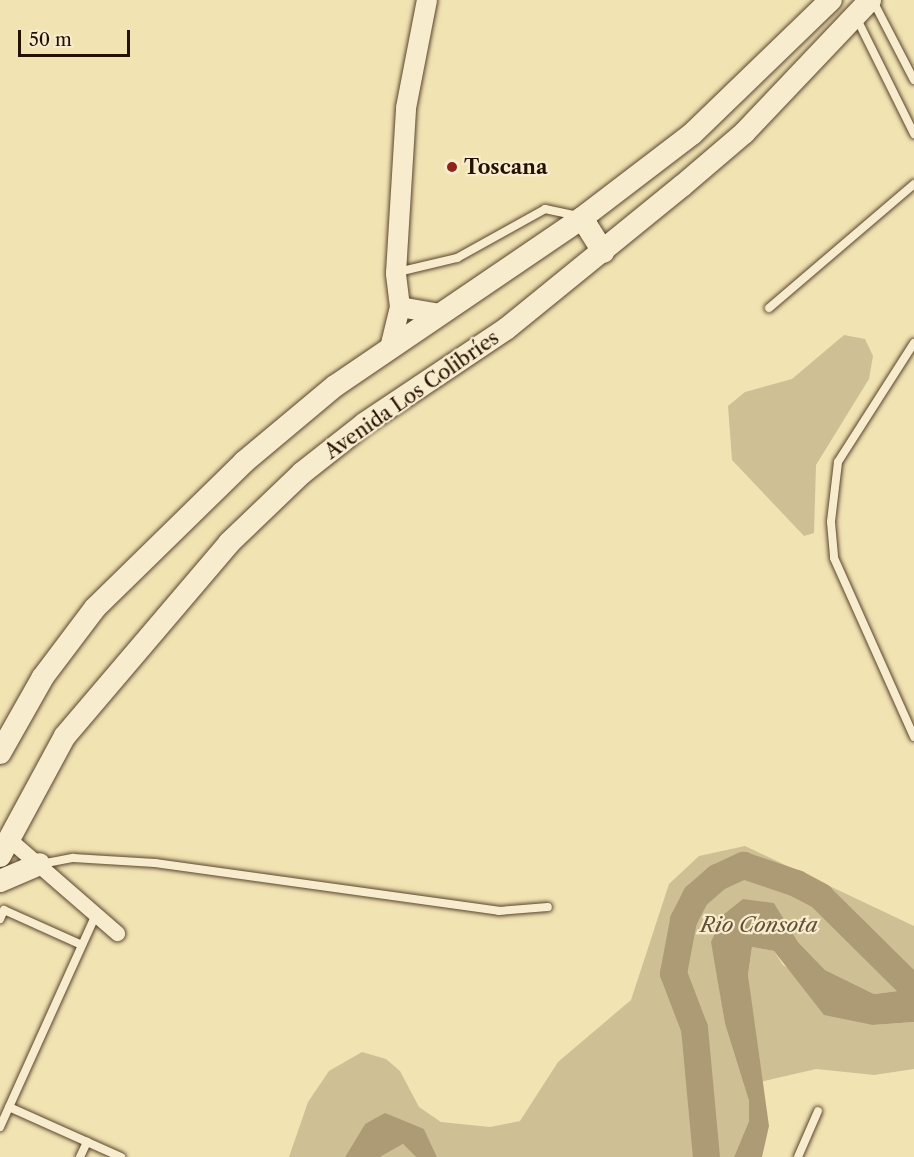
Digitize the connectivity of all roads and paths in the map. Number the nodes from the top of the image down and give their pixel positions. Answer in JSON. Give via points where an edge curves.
{"nodes":[{"id":1,"x":426,"y":0,"type":"edge"},
{"id":2,"x":831,"y":0,"type":"edge"},
{"id":3,"x":866,"y":5,"type":"edge"},
{"id":4,"x":914,"y":80,"type":"edge"},
{"id":5,"x":914,"y":134,"type":"edge"},
{"id":6,"x":914,"y":184,"type":"edge"},
{"id":7,"x":582,"y":218,"type":"junction"},
{"id":8,"x":603,"y":252,"type":"junction"},
{"id":9,"x":396,"y":273,"type":"junction"},
{"id":10,"x":400,"y":307,"type":"junction"},
{"id":11,"x":769,"y":308,"type":"dead end"},
{"id":12,"x":440,"y":314,"type":"junction"},
{"id":13,"x":914,"y":343,"type":"edge"},
{"id":14,"x":390,"y":348,"type":"junction"},
{"id":15,"x":914,"y":737,"type":"edge"},
{"id":16,"x":0,"y":753,"type":"edge"},
{"id":17,"x":3,"y":840,"type":"edge"},
{"id":18,"x":40,"y":864,"type":"junction"},
{"id":19,"x":0,"y":881,"type":"edge"},
{"id":20,"x":548,"y":907,"type":"dead end"},
{"id":21,"x":96,"y":914,"type":"junction"},
{"id":22,"x":0,"y":920,"type":"edge"},
{"id":23,"x":117,"y":933,"type":"dead end"},
{"id":24,"x":82,"y":945,"type":"junction"},
{"id":25,"x":9,"y":1107,"type":"junction"},
{"id":26,"x":818,"y":1111,"type":"dead end"},
{"id":27,"x":0,"y":1127,"type":"edge"},
{"id":28,"x":87,"y":1142,"type":"junction"},
{"id":29,"x":80,"y":1157,"type":"edge"},
{"id":30,"x":121,"y":1157,"type":"edge"},
{"id":31,"x":798,"y":1157,"type":"edge"}],
"edges":[{"from":1,"to":9,"type":"street","via":[[406,108]]},
{"from":2,"to":7,"type":"main road","via":[[692,134]]},
{"from":3,"to":4,"type":"lane"},
{"from":3,"to":5,"type":"lane"},
{"from":3,"to":8,"type":"main road","name":"Avenida Los Colibríes","via":[[744,133]]},
{"from":6,"to":11,"type":"lane"},
{"from":7,"to":8,"type":"main road"},
{"from":7,"to":9,"type":"lane","via":[[570,210],[545,209],[457,258]]},
{"from":7,"to":12,"type":"main road"},
{"from":8,"to":17,"type":"main road","name":"Avenida Los Colibríes","via":[[506,329],[364,424],[229,543],[65,736]]},
{"from":9,"to":10,"type":"street"},
{"from":10,"to":12,"type":"street"},
{"from":10,"to":14,"type":"street"},
{"from":12,"to":14,"type":"main road"},
{"from":13,"to":15,"type":"lane","via":[[838,462],[831,522],[834,558]]},
{"from":14,"to":16,"type":"main road","via":[[326,393],[146,553],[94,608],[43,677]]},
{"from":17,"to":18,"type":"street"},
{"from":18,"to":19,"type":"main road"},
{"from":18,"to":20,"type":"lane","via":[[73,858],[155,864],[499,911]]},
{"from":18,"to":21,"type":"street"},
{"from":21,"to":23,"type":"street"},
{"from":21,"to":24,"type":"lane"},
{"from":22,"to":24,"type":"lane","via":[[4,910]]},
{"from":24,"to":25,"type":"lane"},
{"from":25,"to":27,"type":"lane"},
{"from":25,"to":28,"type":"lane"},
{"from":26,"to":31,"type":"lane"},
{"from":28,"to":29,"type":"lane"},
{"from":28,"to":30,"type":"lane"}]}
